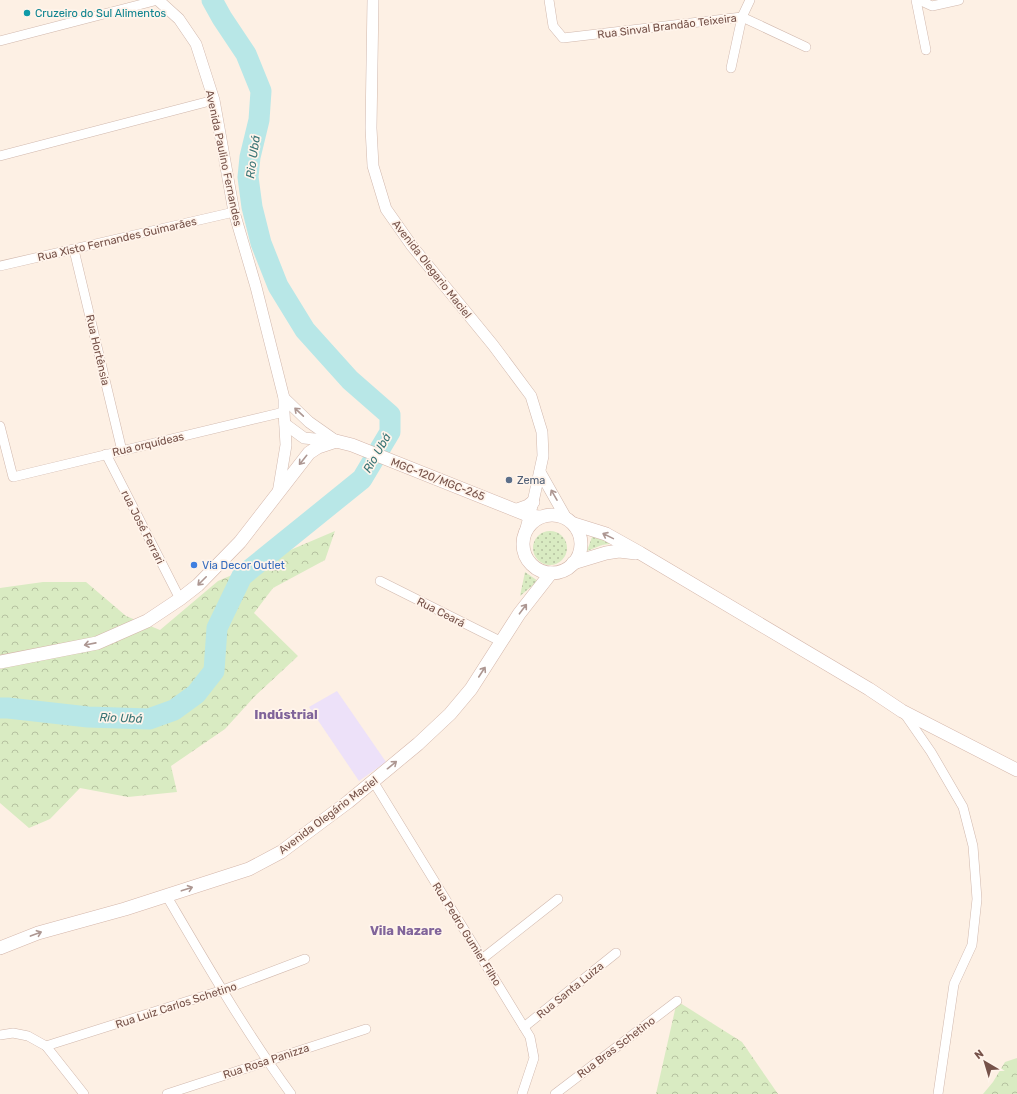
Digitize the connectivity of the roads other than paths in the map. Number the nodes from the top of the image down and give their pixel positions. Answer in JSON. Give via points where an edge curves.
{"nodes":[{"id":1,"x":158,"y":0,"type":"edge"},
{"id":2,"x":373,"y":0,"type":"edge"},
{"id":3,"x":549,"y":0,"type":"edge"},
{"id":4,"x":750,"y":0,"type":"edge"},
{"id":5,"x":916,"y":0,"type":"edge"},
{"id":6,"x":919,"y":0,"type":"edge"},
{"id":7,"x":959,"y":0,"type":"edge"},
{"id":8,"x":742,"y":17,"type":"junction"},
{"id":9,"x":0,"y":41,"type":"edge"},
{"id":10,"x":806,"y":47,"type":"dead end"},
{"id":11,"x":926,"y":50,"type":"dead end"},
{"id":12,"x":731,"y":68,"type":"dead end"},
{"id":13,"x":214,"y":100,"type":"junction"},
{"id":14,"x":0,"y":156,"type":"edge"},
{"id":15,"x":234,"y":212,"type":"junction"},
{"id":16,"x":74,"y":250,"type":"junction"},
{"id":17,"x":0,"y":266,"type":"edge"},
{"id":18,"x":284,"y":398,"type":"junction"},
{"id":19,"x":284,"y":412,"type":"junction"},
{"id":20,"x":286,"y":424,"type":"junction"},
{"id":21,"x":0,"y":426,"type":"edge"},
{"id":22,"x":336,"y":441,"type":"junction"},
{"id":23,"x":122,"y":451,"type":"junction"},
{"id":24,"x":106,"y":454,"type":"junction"},
{"id":25,"x":540,"y":472,"type":"junction"},
{"id":26,"x":278,"y":494,"type":"junction"},
{"id":27,"x":533,"y":502,"type":"junction"},
{"id":28,"x":517,"y":510,"type":"junction"},
{"id":29,"x":570,"y":521,"type":"junction"},
{"id":30,"x":530,"y":522,"type":"junction"},
{"id":31,"x":640,"y":553,"type":"junction"},
{"id":32,"x":573,"y":563,"type":"junction"},
{"id":33,"x":551,"y":573,"type":"junction"},
{"id":34,"x":380,"y":581,"type":"dead end"},
{"id":35,"x":180,"y":600,"type":"junction"},
{"id":36,"x":502,"y":642,"type":"junction"},
{"id":37,"x":0,"y":662,"type":"edge"},
{"id":38,"x":902,"y":711,"type":"junction"},
{"id":39,"x":1017,"y":770,"type":"edge"},
{"id":40,"x":373,"y":781,"type":"junction"},
{"id":41,"x":166,"y":895,"type":"junction"},
{"id":42,"x":558,"y":899,"type":"dead end"},
{"id":43,"x":0,"y":948,"type":"edge"},
{"id":44,"x":616,"y":953,"type":"dead end"},
{"id":45,"x":305,"y":959,"type":"dead end"},
{"id":46,"x":482,"y":959,"type":"junction"},
{"id":47,"x":222,"y":990,"type":"junction"},
{"id":48,"x":677,"y":1001,"type":"dead end"},
{"id":49,"x":524,"y":1027,"type":"junction"},
{"id":50,"x":366,"y":1029,"type":"dead end"},
{"id":51,"x":0,"y":1035,"type":"edge"},
{"id":52,"x":46,"y":1046,"type":"junction"},
{"id":53,"x":267,"y":1061,"type":"junction"},
{"id":54,"x":84,"y":1094,"type":"edge"},
{"id":55,"x":167,"y":1094,"type":"edge"},
{"id":56,"x":291,"y":1094,"type":"edge"},
{"id":57,"x":522,"y":1094,"type":"edge"},
{"id":58,"x":555,"y":1094,"type":"edge"},
{"id":59,"x":938,"y":1094,"type":"edge"}],
"edges":[{"from":1,"to":9,"type":"street"},
{"from":1,"to":13,"type":"street","name":"Avenida Paulino Fernandes","via":[[179,18],[196,44]]},
{"from":2,"to":25,"type":"street","name":"Avenida Olegario Maciel","via":[[373,166],[386,209],[412,246],[531,396],[542,432],[543,456]]},
{"from":3,"to":8,"type":"street","name":"Rua Sinval Brandão Teixeira","via":[[553,26],[564,38]]},
{"from":4,"to":8,"type":"street"},
{"from":5,"to":11,"type":"street"},
{"from":6,"to":7,"type":"street","via":[[932,6]]},
{"from":8,"to":10,"type":"street","name":"Rua Sinval Brandão Teixeira"},
{"from":8,"to":12,"type":"street"},
{"from":13,"to":14,"type":"street"},
{"from":13,"to":15,"type":"street","name":"Avenida Paulino Fernandes"},
{"from":15,"to":16,"type":"street","name":"Rua Xisto Fernandes Guimarães"},
{"from":15,"to":18,"type":"street","name":"Avenida Paulino Fernandes","via":[[256,286]]},
{"from":16,"to":17,"type":"street","name":"Rua Xisto Fernandes Guimarães"},
{"from":16,"to":23,"type":"street","name":"Rua Hortênsia"},
{"from":18,"to":19,"type":"street","name":"Avenida Paulino Fernandes"},
{"from":22,"to":18,"type":"street","one_way":true,"via":[[309,422]]},
{"from":19,"to":20,"type":"street","name":"Avenida Paulino Fernandes"},
{"from":19,"to":23,"type":"street","name":"Rua orquídeas"},
{"from":20,"to":22,"type":"street","via":[[304,438]]},
{"from":20,"to":26,"type":"street","name":"Avenida Paulino Fernandes","via":[[286,446]]},
{"from":21,"to":24,"type":"street","name":"Rua orquídeas","via":[[13,477]]},
{"from":22,"to":26,"type":"main road","name":"Avenida Paulino Fernandes","one_way":true,"via":[[309,453]]},
{"from":22,"to":28,"type":"main road","name":"MGC-120/MGC-265"},
{"from":23,"to":24,"type":"street","name":"Rua orquídeas"},
{"from":24,"to":35,"type":"street","name":"rua José Ferrari"},
{"from":25,"to":27,"type":"street","name":"Avenida Olegario Maciel"},
{"from":29,"to":25,"type":"street","one_way":true},
{"from":26,"to":35,"type":"main road","name":"Avenida Paulino Fernandes","one_way":true,"via":[[240,542]]},
{"from":27,"to":28,"type":"main road"},
{"from":27,"to":30,"type":"street","name":"Avenida Olegario Maciel"},
{"from":28,"to":30,"type":"main road"},
{"from":29,"to":30,"type":"main road","via":[[552,515]]},
{"from":31,"to":29,"type":"main road","one_way":true,"via":[[606,534]]},
{"from":29,"to":32,"type":"main road","via":[[580,537],[581,546]]},
{"from":30,"to":33,"type":"main road","via":[[523,545],[524,555],[536,568]]},
{"from":31,"to":32,"type":"main road","via":[[619,551]]},
{"from":31,"to":38,"type":"main road"},
{"from":32,"to":33,"type":"main road","via":[[559,572]]},
{"from":36,"to":33,"type":"main road","name":"Avenida Olegário Maciel","one_way":true,"via":[[519,614]]},
{"from":34,"to":36,"type":"street","name":"Rua Ceará"},
{"from":35,"to":37,"type":"main road","name":"Avenida Paulino Fernandes","one_way":true,"via":[[147,621],[97,643]]},
{"from":40,"to":36,"type":"main road","name":"Avenida Olegário Maciel","one_way":true,"via":[[450,714],[471,689]]},
{"from":38,"to":39,"type":"main road"},
{"from":38,"to":59,"type":"street","via":[[963,807],[973,846],[977,899],[972,945],[954,984]]},
{"from":41,"to":40,"type":"main road","name":"Avenida Olegário Maciel","one_way":true,"via":[[249,869],[281,852]]},
{"from":40,"to":46,"type":"street","name":"Rua Pedro Gumier Filho"},
{"from":43,"to":41,"type":"main road","name":"Avenida Olegário Maciel","one_way":true,"via":[[38,933]]},
{"from":41,"to":47,"type":"street"},
{"from":42,"to":46,"type":"street"},
{"from":44,"to":49,"type":"street","name":"Rua Santa Luiza"},
{"from":45,"to":47,"type":"street","name":"Rua Luiz Carlos Schetino"},
{"from":46,"to":49,"type":"street","name":"Rua Pedro Gumier Filho"},
{"from":47,"to":52,"type":"street","name":"Rua Luiz Carlos Schetino"},
{"from":47,"to":53,"type":"street"},
{"from":48,"to":58,"type":"street","name":"Rua Bras Schetino"},
{"from":49,"to":57,"type":"street","name":"Rua Pedro Gumier Filho","via":[[530,1037],[534,1058]]},
{"from":50,"to":53,"type":"street","name":"Rua Rosa Panizza"},
{"from":51,"to":52,"type":"street","via":[[13,1033],[28,1036]]},
{"from":52,"to":54,"type":"street"},
{"from":53,"to":55,"type":"street","name":"Rua Rosa Panizza"},
{"from":53,"to":56,"type":"street"}]}
